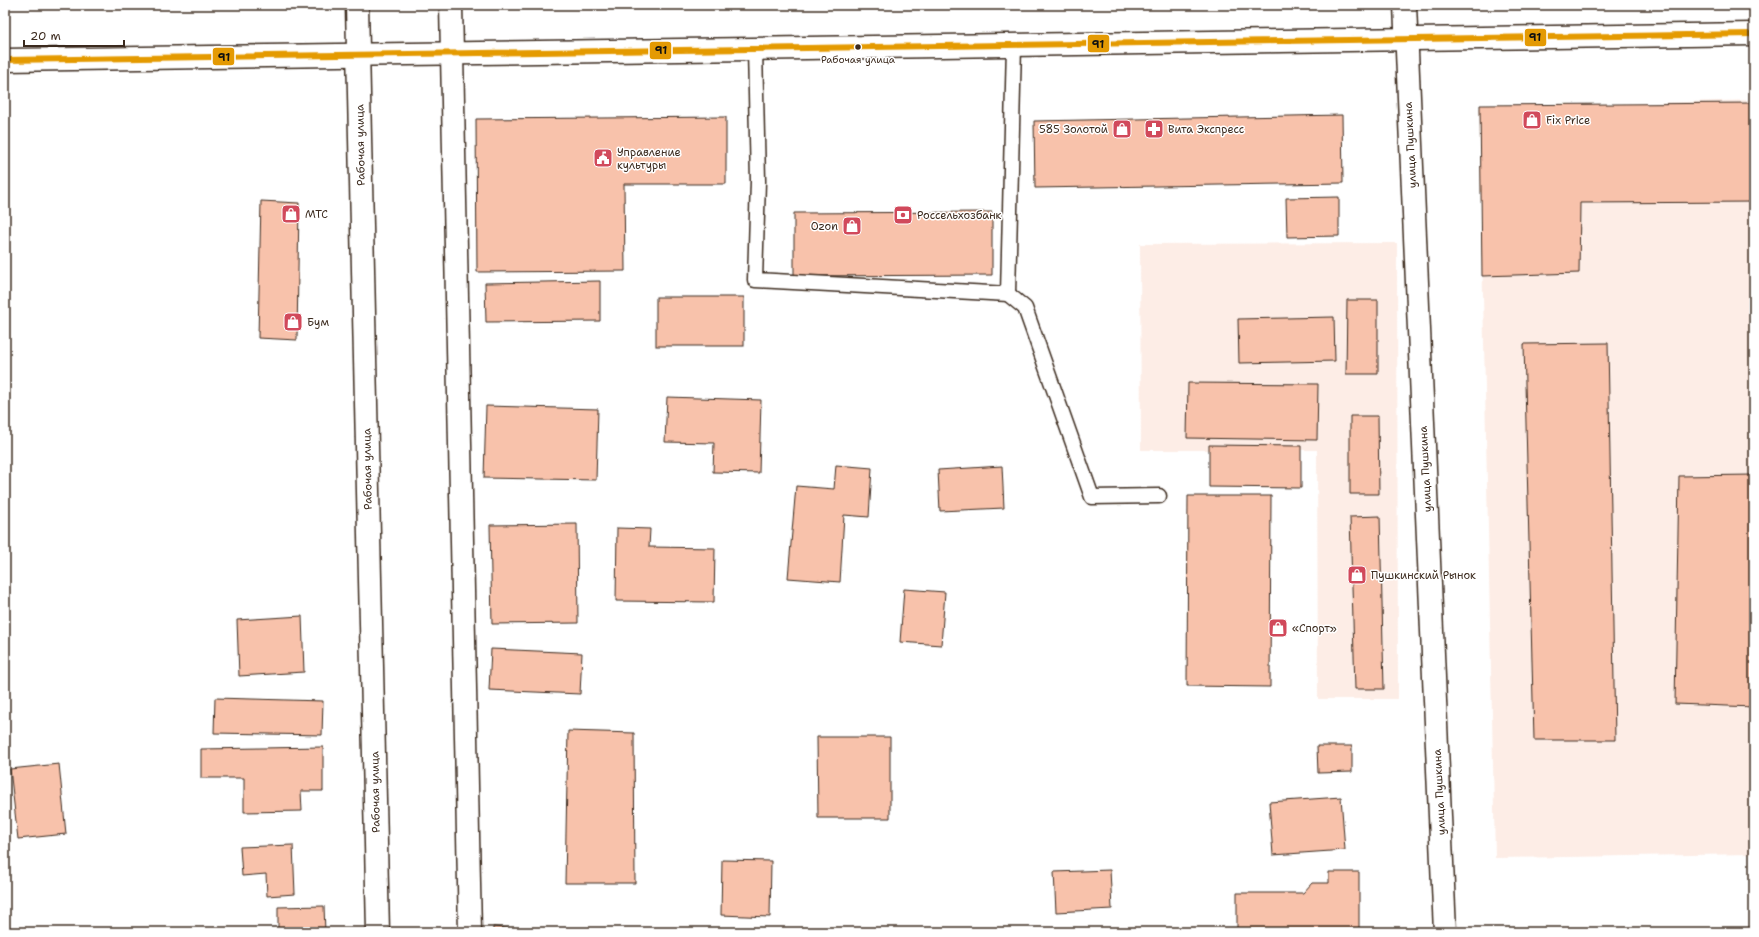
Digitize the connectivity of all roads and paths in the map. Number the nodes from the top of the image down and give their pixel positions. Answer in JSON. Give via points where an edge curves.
{"nodes":[{"id":1,"x":357,"y":5,"type":"edge"},
{"id":2,"x":451,"y":5,"type":"edge"},
{"id":3,"x":1405,"y":5,"type":"edge"},
{"id":4,"x":1754,"y":34,"type":"edge"},
{"id":5,"x":1406,"y":40,"type":"junction"},
{"id":6,"x":1014,"y":45,"type":"junction"},
{"id":7,"x":755,"y":49,"type":"junction"},
{"id":8,"x":452,"y":54,"type":"junction"},
{"id":9,"x":358,"y":55,"type":"junction"},
{"id":10,"x":5,"y":60,"type":"edge"},
{"id":11,"x":1008,"y":294,"type":"junction"},
{"id":12,"x":1159,"y":496,"type":"dead end"},
{"id":13,"x":378,"y":932,"type":"edge"},
{"id":14,"x":470,"y":932,"type":"edge"},
{"id":15,"x":1445,"y":932,"type":"edge"}],
"edges":[{"from":1,"to":9,"type":"street","name":"Рабочая улица"},
{"from":2,"to":8,"type":"street"},
{"from":3,"to":5,"type":"street","name":"улица Пушкина"},
{"from":4,"to":5,"type":"street"},
{"from":5,"to":6,"type":"street"},
{"from":5,"to":15,"type":"street","name":"улица Пушкина"},
{"from":6,"to":7,"type":"street"},
{"from":6,"to":11,"type":"lane"},
{"from":7,"to":8,"type":"street"},
{"from":7,"to":11,"type":"lane","via":[[758,181],[755,280]]},
{"from":8,"to":9,"type":"street"},
{"from":8,"to":14,"type":"street"},
{"from":9,"to":10,"type":"street"},
{"from":9,"to":13,"type":"street","name":"Рабочая улица"},
{"from":11,"to":12,"type":"lane","via":[[1025,308],[1092,496]]}]}
